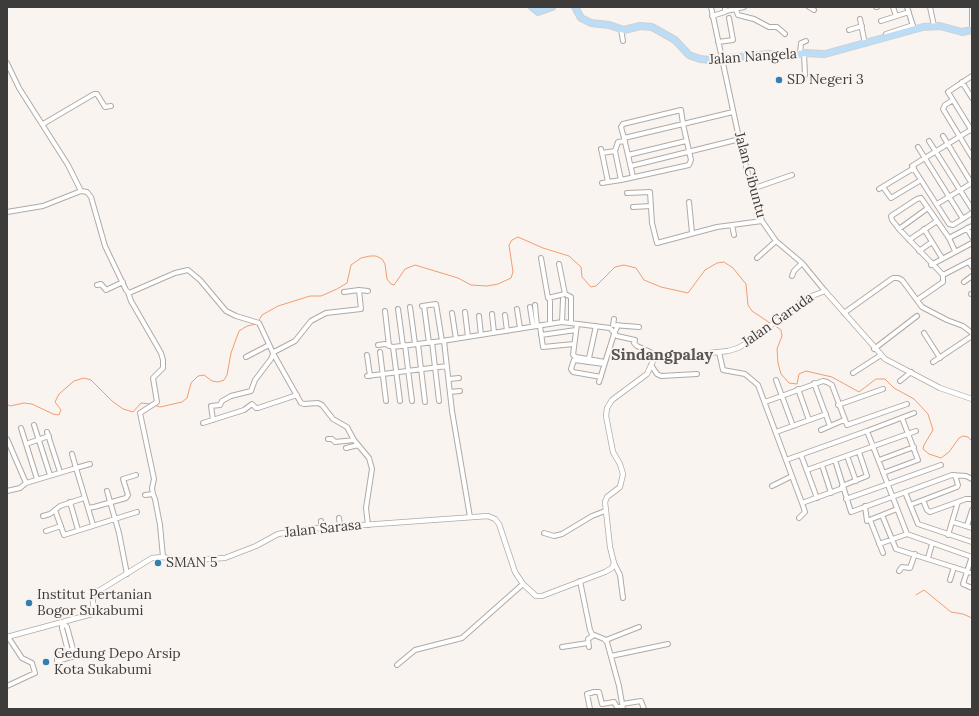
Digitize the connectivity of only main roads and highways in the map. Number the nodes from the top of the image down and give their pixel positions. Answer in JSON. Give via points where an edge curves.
{"nodes":[{"id":1,"x":532,"y":7,"type":"edge"},
{"id":2,"x":552,"y":7,"type":"edge"},
{"id":3,"x":575,"y":7,"type":"edge"},
{"id":4,"x":972,"y":30,"type":"edge"}],
"edges":[{"from":1,"to":2,"type":"main road","via":[[538,12]]},
{"from":3,"to":4,"type":"main road","name":"Jalan Nangela","via":[[585,21],[627,30],[640,26],[652,27],[675,40],[689,55],[700,59],[722,60],[768,54],[825,54],[865,44],[914,26],[934,26],[962,32]]}]}
